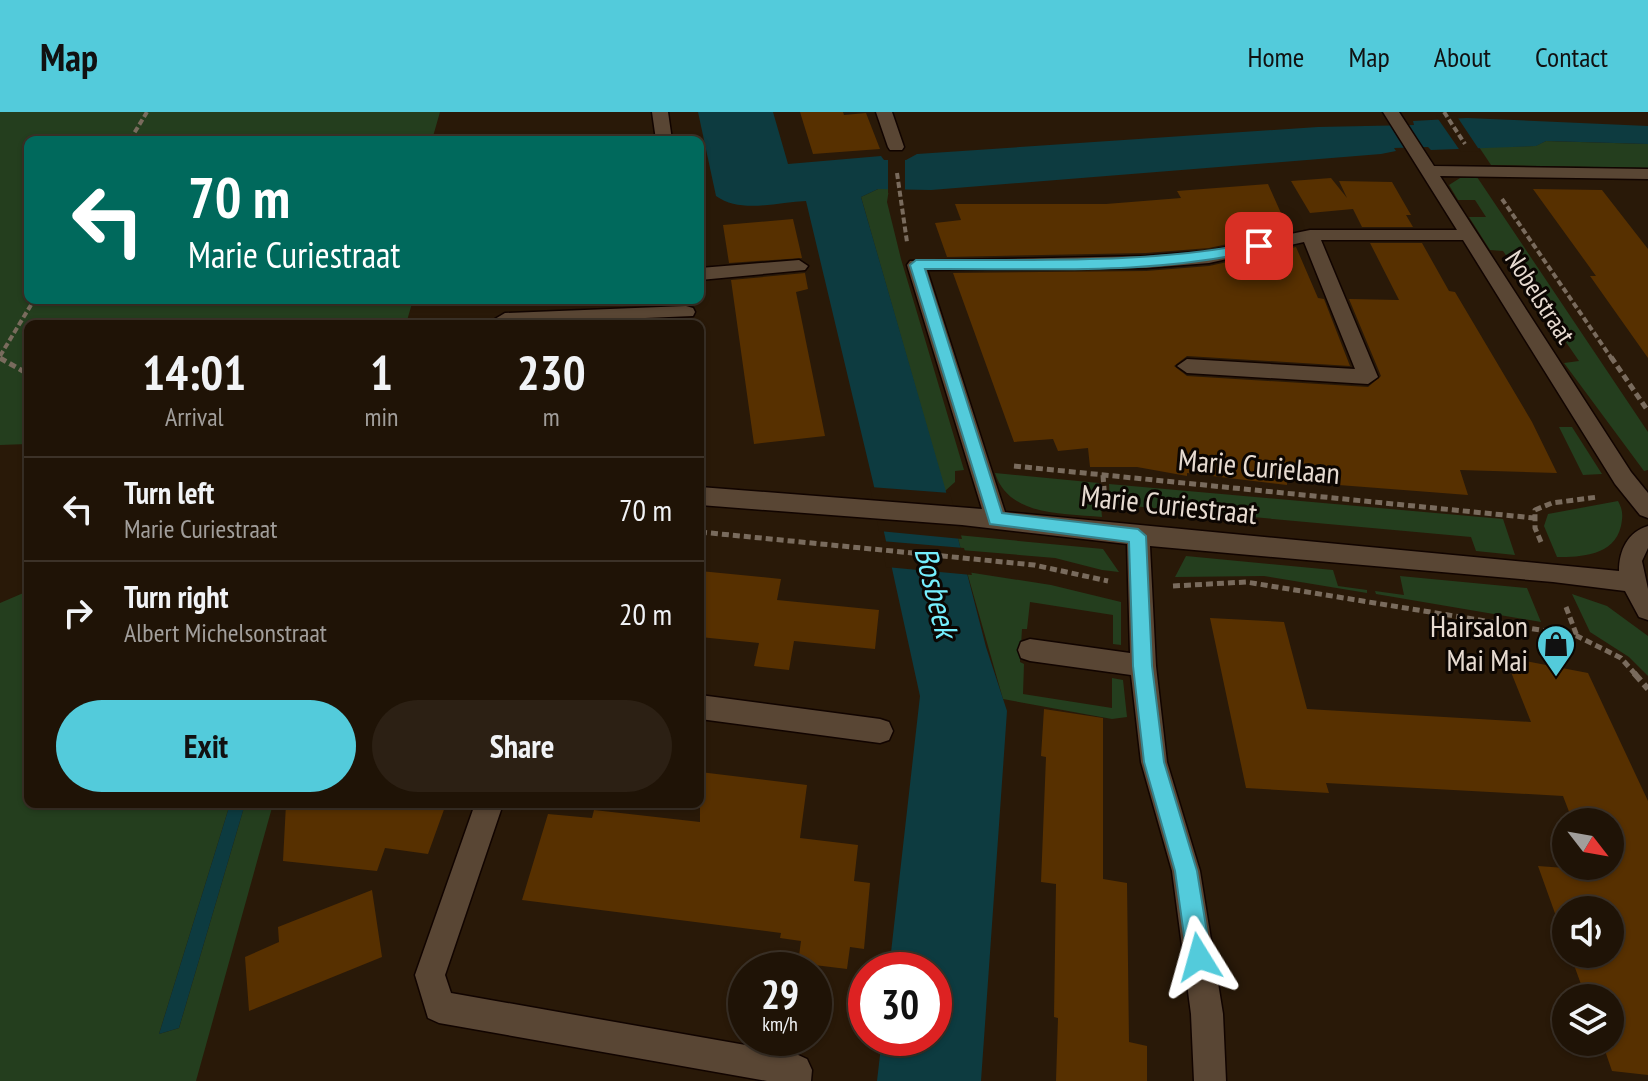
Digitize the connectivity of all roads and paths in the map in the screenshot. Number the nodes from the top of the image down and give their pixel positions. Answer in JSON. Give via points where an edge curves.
{"nodes":[{"id":1,"x":147,"y":112,"type":"edge"},
{"id":2,"x":660,"y":112,"type":"edge"},
{"id":3,"x":884,"y":112,"type":"edge"},
{"id":4,"x":1444,"y":112,"type":"edge"},
{"id":5,"x":1394,"y":117,"type":"edge"},
{"id":6,"x":132,"y":136,"type":"edge"},
{"id":7,"x":663,"y":136,"type":"edge"},
{"id":8,"x":896,"y":147,"type":"dead end"},
{"id":9,"x":1427,"y":171,"type":"junction"},
{"id":10,"x":1483,"y":173,"type":"junction"},
{"id":11,"x":1648,"y":174,"type":"edge"},
{"id":12,"x":898,"y":194,"type":"dead end"},
{"id":13,"x":1310,"y":235,"type":"junction"},
{"id":14,"x":1466,"y":235,"type":"junction"},
{"id":15,"x":916,"y":265,"type":"junction"},
{"id":16,"x":799,"y":266,"type":"dead end"},
{"id":17,"x":704,"y":274,"type":"edge"},
{"id":18,"x":32,"y":304,"type":"edge"},
{"id":19,"x":686,"y":312,"type":"edge"},
{"id":20,"x":505,"y":319,"type":"dead end"},
{"id":21,"x":0,"y":357,"type":"edge"},
{"id":22,"x":1187,"y":366,"type":"dead end"},
{"id":23,"x":24,"y":372,"type":"edge"},
{"id":24,"x":1648,"y":411,"type":"edge"},
{"id":25,"x":979,"y":463,"type":"junction"},
{"id":26,"x":704,"y":496,"type":"edge"},
{"id":27,"x":1641,"y":501,"type":"edge"},
{"id":28,"x":1534,"y":518,"type":"junction"},
{"id":29,"x":996,"y":519,"type":"junction"},
{"id":30,"x":704,"y":532,"type":"edge"},
{"id":31,"x":1648,"y":535,"type":"edge"},
{"id":32,"x":1138,"y":536,"type":"junction"},
{"id":33,"x":1553,"y":572,"type":"junction"},
{"id":34,"x":1632,"y":582,"type":"junction"},
{"id":35,"x":1140,"y":584,"type":"junction"},
{"id":36,"x":1648,"y":610,"type":"edge"},
{"id":37,"x":1577,"y":636,"type":"junction"},
{"id":38,"x":1030,"y":650,"type":"dead end"},
{"id":39,"x":1143,"y":666,"type":"junction"},
{"id":40,"x":1648,"y":689,"type":"edge"},
{"id":41,"x":704,"y":708,"type":"edge"},
{"id":42,"x":880,"y":731,"type":"dead end"},
{"id":43,"x":488,"y":808,"type":"edge"},
{"id":44,"x":795,"y":1081,"type":"edge"},
{"id":45,"x":1210,"y":1081,"type":"edge"}],
"edges":[{"from":1,"to":6,"type":"path"},
{"from":2,"to":7,"type":"street"},
{"from":3,"to":8,"type":"street"},
{"from":4,"to":10,"type":"path","name":"Nobelstraat"},
{"from":5,"to":9,"type":"street","name":"Nobelstraat"},
{"from":9,"to":10,"type":"street"},
{"from":9,"to":14,"type":"street","name":"Nobelstraat"},
{"from":10,"to":11,"type":"street"},
{"from":10,"to":24,"type":"path","name":"Nobelstraat"},
{"from":12,"to":15,"type":"path"},
{"from":13,"to":14,"type":"street"},
{"from":13,"to":15,"type":"street","via":[[1209,257],[1146,262]]},
{"from":13,"to":22,"type":"street","via":[[1368,377]]},
{"from":14,"to":27,"type":"street","name":"Nobelstraat"},
{"from":15,"to":25,"type":"street"},
{"from":16,"to":17,"type":"street"},
{"from":18,"to":21,"type":"path"},
{"from":19,"to":20,"type":"street"},
{"from":21,"to":23,"type":"path"},
{"from":25,"to":28,"type":"path","name":"Marie Curielaan"},
{"from":25,"to":29,"type":"street"},
{"from":26,"to":29,"type":"street","name":"Marie Curiestraat"},
{"from":27,"to":28,"type":"path","via":[[1552,503],[1535,510]]},
{"from":28,"to":33,"type":"path"},
{"from":29,"to":32,"type":"street","name":"Marie Curiestraat"},
{"from":30,"to":35,"type":"path","via":[[1034,565]]},
{"from":31,"to":34,"type":"street","via":[[1631,553]]},
{"from":32,"to":33,"type":"street","name":"Marie Curiestraat"},
{"from":32,"to":35,"type":"street"},
{"from":33,"to":34,"type":"street","name":"Marie Curiestraat"},
{"from":33,"to":37,"type":"path"},
{"from":34,"to":36,"type":"street"},
{"from":35,"to":37,"type":"path","via":[[1246,582]]},
{"from":35,"to":39,"type":"street"},
{"from":37,"to":40,"type":"path","via":[[1621,658]]},
{"from":38,"to":39,"type":"street"},
{"from":39,"to":45,"type":"street","via":[[1154,762],[1186,871],[1207,1014]]},
{"from":41,"to":42,"type":"street"},
{"from":43,"to":44,"type":"street","via":[[430,975],[439,1007],[796,1070]]}]}
